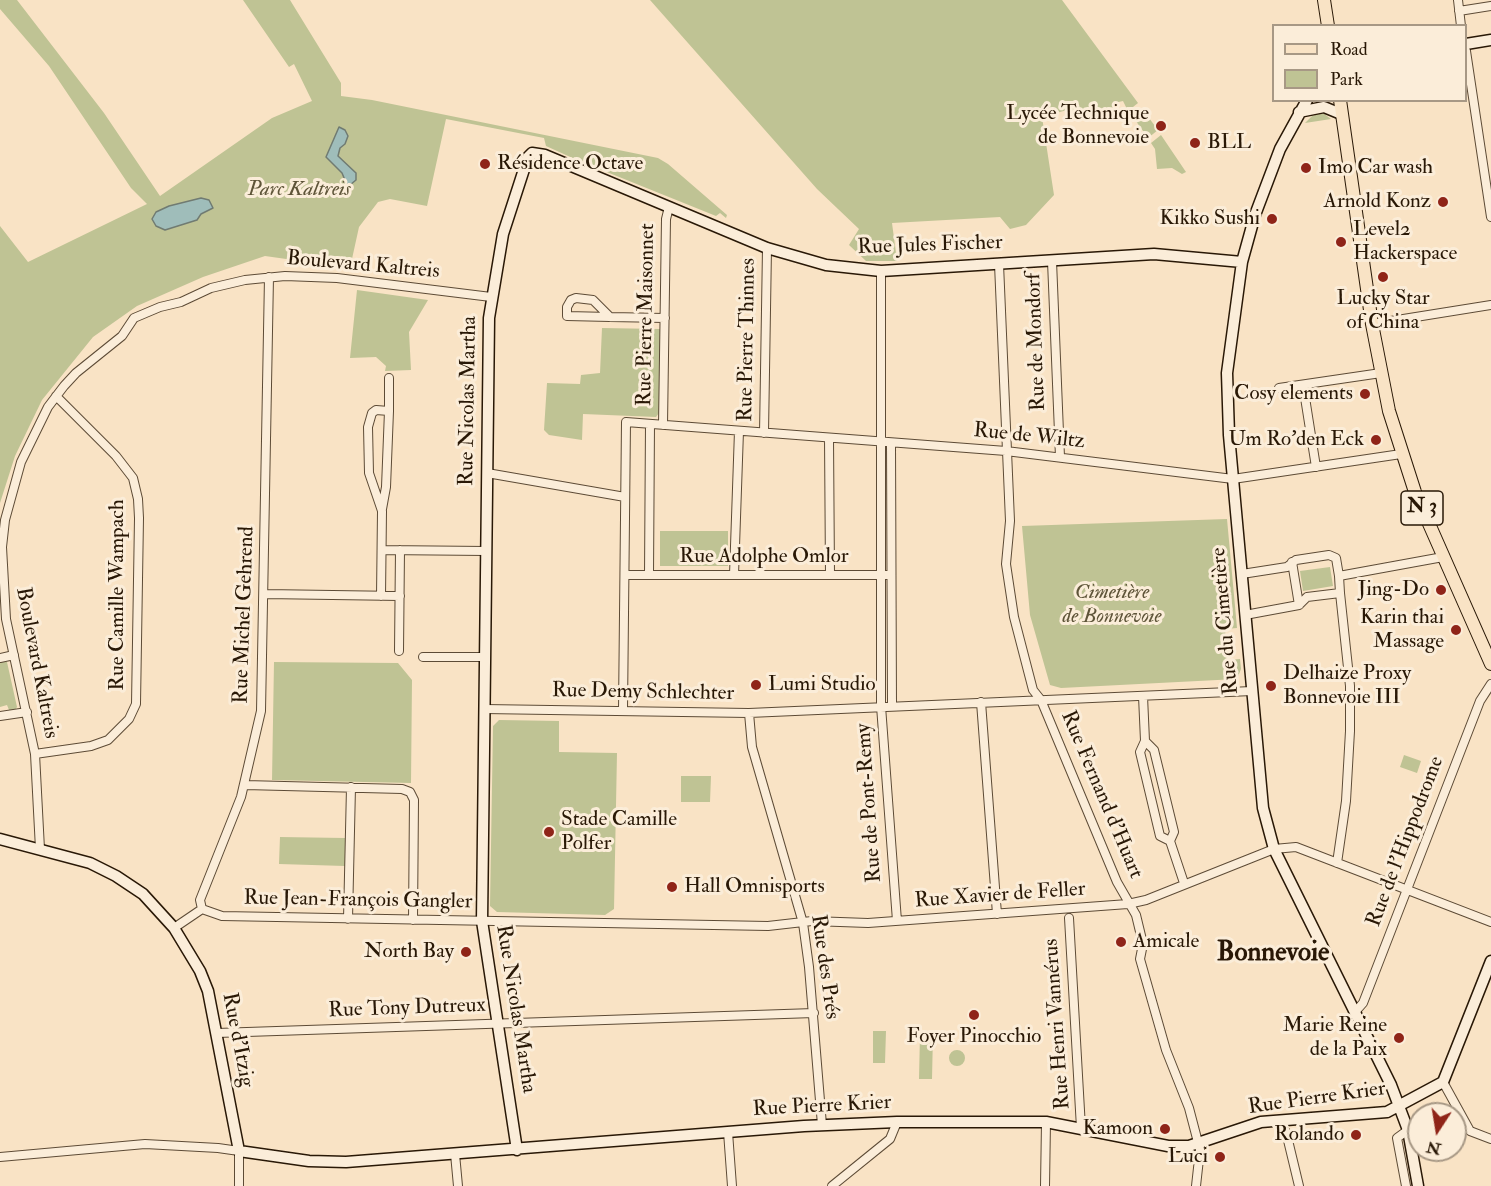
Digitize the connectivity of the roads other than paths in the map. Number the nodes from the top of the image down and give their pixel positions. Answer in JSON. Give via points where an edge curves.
{"nodes":[{"id":1,"x":1324,"y":0,"type":"edge"},
{"id":2,"x":1458,"y":0,"type":"edge"},
{"id":3,"x":1491,"y":6,"type":"edge"},
{"id":4,"x":1459,"y":11,"type":"junction"},
{"id":5,"x":1328,"y":24,"type":"edge"},
{"id":6,"x":1461,"y":24,"type":"edge"},
{"id":7,"x":1491,"y":40,"type":"edge"},
{"id":8,"x":1467,"y":44,"type":"edge"},
{"id":9,"x":1467,"y":58,"type":"edge"},
{"id":10,"x":1306,"y":102,"type":"edge"},
{"id":11,"x":1340,"y":102,"type":"edge"},
{"id":12,"x":1299,"y":112,"type":"junction"},
{"id":13,"x":1341,"y":114,"type":"junction"},
{"id":14,"x":532,"y":153,"type":"joint"},
{"id":15,"x":669,"y":207,"type":"junction"},
{"id":16,"x":1491,"y":217,"type":"edge"},
{"id":17,"x":768,"y":248,"type":"junction"},
{"id":18,"x":1052,"y":261,"type":"junction"},
{"id":19,"x":1242,"y":261,"type":"junction"},
{"id":20,"x":999,"y":264,"type":"junction"},
{"id":21,"x":881,"y":271,"type":"junction"},
{"id":22,"x":269,"y":277,"type":"junction"},
{"id":23,"x":491,"y":297,"type":"junction"},
{"id":24,"x":1491,"y":304,"type":"edge"},
{"id":25,"x":610,"y":317,"type":"junction"},
{"id":26,"x":665,"y":318,"type":"junction"},
{"id":27,"x":1372,"y":324,"type":"junction"},
{"id":28,"x":1381,"y":373,"type":"junction"},
{"id":29,"x":389,"y":378,"type":"dead end"},
{"id":30,"x":1303,"y":385,"type":"junction"},
{"id":31,"x":1279,"y":388,"type":"dead end"},
{"id":32,"x":56,"y":396,"type":"junction"},
{"id":33,"x":389,"y":411,"type":"junction"},
{"id":34,"x":650,"y":424,"type":"junction"},
{"id":35,"x":663,"y":425,"type":"junction"},
{"id":36,"x":740,"y":431,"type":"junction"},
{"id":37,"x":764,"y":433,"type":"junction"},
{"id":38,"x":829,"y":438,"type":"junction"},
{"id":39,"x":887,"y":442,"type":"junction"},
{"id":40,"x":1006,"y":452,"type":"junction"},
{"id":41,"x":1401,"y":454,"type":"junction"},
{"id":42,"x":1060,"y":458,"type":"junction"},
{"id":43,"x":1316,"y":467,"type":"junction"},
{"id":44,"x":487,"y":473,"type":"junction"},
{"id":45,"x":1233,"y":479,"type":"junction"},
{"id":46,"x":626,"y":497,"type":"junction"},
{"id":47,"x":382,"y":511,"type":"junction"},
{"id":48,"x":381,"y":549,"type":"junction"},
{"id":49,"x":400,"y":550,"type":"junction"},
{"id":50,"x":486,"y":551,"type":"junction"},
{"id":51,"x":1443,"y":556,"type":"junction"},
{"id":52,"x":1292,"y":562,"type":"junction"},
{"id":53,"x":1,"y":563,"type":"edge"},
{"id":54,"x":1242,"y":574,"type":"junction"},
{"id":55,"x":625,"y":575,"type":"junction"},
{"id":56,"x":649,"y":575,"type":"junction"},
{"id":57,"x":734,"y":575,"type":"junction"},
{"id":58,"x":830,"y":575,"type":"junction"},
{"id":59,"x":879,"y":575,"type":"junction"},
{"id":60,"x":890,"y":575,"type":"junction"},
{"id":61,"x":1339,"y":576,"type":"junction"},
{"id":62,"x":1340,"y":593,"type":"junction"},
{"id":63,"x":265,"y":594,"type":"junction"},
{"id":64,"x":381,"y":596,"type":"junction"},
{"id":65,"x":399,"y":596,"type":"junction"},
{"id":66,"x":1299,"y":605,"type":"junction"},
{"id":67,"x":1245,"y":615,"type":"junction"},
{"id":68,"x":399,"y":651,"type":"dead end"},
{"id":69,"x":14,"y":655,"type":"junction"},
{"id":70,"x":423,"y":657,"type":"dead end"},
{"id":71,"x":485,"y":657,"type":"junction"},
{"id":72,"x":0,"y":658,"type":"edge"},
{"id":73,"x":1491,"y":664,"type":"edge"},
{"id":74,"x":1491,"y":684,"type":"edge"},
{"id":75,"x":1252,"y":691,"type":"junction"},
{"id":76,"x":1143,"y":696,"type":"junction"},
{"id":77,"x":1041,"y":700,"type":"junction"},
{"id":78,"x":981,"y":702,"type":"junction"},
{"id":79,"x":881,"y":706,"type":"junction"},
{"id":80,"x":892,"y":706,"type":"junction"},
{"id":81,"x":484,"y":709,"type":"junction"},
{"id":82,"x":623,"y":710,"type":"junction"},
{"id":83,"x":27,"y":712,"type":"junction"},
{"id":84,"x":748,"y":712,"type":"junction"},
{"id":85,"x":0,"y":716,"type":"edge"},
{"id":86,"x":1145,"y":741,"type":"junction"},
{"id":87,"x":35,"y":754,"type":"junction"},
{"id":88,"x":245,"y":785,"type":"junction"},
{"id":89,"x":351,"y":788,"type":"junction"},
{"id":90,"x":0,"y":838,"type":"edge"},
{"id":91,"x":1170,"y":841,"type":"junction"},
{"id":92,"x":40,"y":849,"type":"junction"},
{"id":93,"x":1274,"y":849,"type":"junction"},
{"id":94,"x":1337,"y":863,"type":"junction"},
{"id":95,"x":1184,"y":883,"type":"junction"},
{"id":96,"x":1407,"y":890,"type":"junction"},
{"id":97,"x":1128,"y":904,"type":"junction"},
{"id":98,"x":202,"y":909,"type":"junction"},
{"id":99,"x":998,"y":915,"type":"junction"},
{"id":100,"x":1069,"y":918,"type":"dead end"},
{"id":101,"x":348,"y":919,"type":"junction"},
{"id":102,"x":413,"y":920,"type":"junction"},
{"id":103,"x":482,"y":921,"type":"junction"},
{"id":104,"x":897,"y":921,"type":"junction"},
{"id":105,"x":1491,"y":922,"type":"edge"},
{"id":106,"x":803,"y":923,"type":"junction"},
{"id":107,"x":174,"y":928,"type":"junction"},
{"id":108,"x":1491,"y":961,"type":"edge"},
{"id":109,"x":1355,"y":1012,"type":"junction"},
{"id":110,"x":814,"y":1013,"type":"junction"},
{"id":111,"x":497,"y":1024,"type":"junction"},
{"id":112,"x":217,"y":1033,"type":"junction"},
{"id":113,"x":1443,"y":1082,"type":"junction"},
{"id":114,"x":1400,"y":1107,"type":"junction"},
{"id":115,"x":897,"y":1122,"type":"junction"},
{"id":116,"x":1046,"y":1122,"type":"junction"},
{"id":117,"x":822,"y":1125,"type":"junction"},
{"id":118,"x":1407,"y":1127,"type":"edge"},
{"id":119,"x":1081,"y":1128,"type":"junction"},
{"id":120,"x":1407,"y":1131,"type":"edge"},
{"id":121,"x":728,"y":1132,"type":"junction"},
{"id":122,"x":1286,"y":1132,"type":"dead end"},
{"id":123,"x":1491,"y":1139,"type":"edge"},
{"id":124,"x":1198,"y":1144,"type":"junction"},
{"id":125,"x":517,"y":1150,"type":"junction"},
{"id":126,"x":239,"y":1151,"type":"junction"},
{"id":127,"x":455,"y":1154,"type":"junction"},
{"id":128,"x":0,"y":1157,"type":"edge"},
{"id":129,"x":1414,"y":1162,"type":"edge"},
{"id":130,"x":239,"y":1186,"type":"edge"},
{"id":131,"x":458,"y":1186,"type":"edge"},
{"id":132,"x":732,"y":1186,"type":"edge"},
{"id":133,"x":832,"y":1186,"type":"edge"},
{"id":134,"x":1045,"y":1186,"type":"edge"},
{"id":135,"x":1196,"y":1186,"type":"edge"},
{"id":136,"x":1299,"y":1186,"type":"edge"},
{"id":137,"x":1406,"y":1186,"type":"edge"},
{"id":138,"x":1418,"y":1186,"type":"edge"}],
"edges":[{"from":1,"to":5,"type":"main road"},
{"from":2,"to":4,"type":"street"},
{"from":3,"to":4,"type":"street"},
{"from":4,"to":6,"type":"street"},
{"from":7,"to":8,"type":"street"},
{"from":9,"to":16,"type":"street"},
{"from":10,"to":12,"type":"street","name":"Rue du Cimetière"},
{"from":11,"to":13,"type":"main road","number":"N 3"},
{"from":12,"to":13,"type":"street","via":[[1324,107]]},
{"from":12,"to":19,"type":"street","name":"Rue du Cimetière","via":[[1265,186]]},
{"from":13,"to":27,"type":"main road","number":"N 3"},
{"from":14,"to":15,"type":"street","name":"Rue Jules Fischer"},
{"from":14,"to":23,"type":"street","name":"Rue Nicolas Martha","via":[[524,165],[507,218]]},
{"from":15,"to":17,"type":"street","name":"Rue Jules Fischer"},
{"from":15,"to":26,"type":"street","name":"Rue Pierre Maisonnet"},
{"from":17,"to":21,"type":"street","name":"Rue Jules Fischer","via":[[826,265]]},
{"from":17,"to":37,"type":"street","name":"Rue Pierre Thinnes"},
{"from":18,"to":19,"type":"street","name":"Rue Jules Fischer","via":[[1154,254]]},
{"from":18,"to":20,"type":"street","name":"Rue Jules Fischer"},
{"from":18,"to":42,"type":"street","name":"Rue de Mondorf"},
{"from":19,"to":45,"type":"street","name":"Rue du Cimetière","via":[[1227,373]]},
{"from":20,"to":21,"type":"street","name":"Rue Jules Fischer"},
{"from":20,"to":40,"type":"street","name":"Rue Fernand d'Huart"},
{"from":21,"to":39,"type":"street","name":"Rue de Pont-Remy"},
{"from":22,"to":23,"type":"street","name":"Boulevard Kaltreis","via":[[338,278]]},
{"from":22,"to":32,"type":"street","name":"Boulevard Kaltreis","via":[[211,288],[134,318],[122,336],[76,373]]},
{"from":22,"to":63,"type":"street","name":"Rue Michel Gehrend"},
{"from":23,"to":44,"type":"street","name":"Rue Nicolas Martha"},
{"from":24,"to":27,"type":"street"},
{"from":25,"to":25,"type":"street","via":[[567,316],[567,307],[576,298],[593,300]]},
{"from":25,"to":26,"type":"street"},
{"from":26,"to":35,"type":"street","name":"Rue Pierre Maisonnet"},
{"from":27,"to":28,"type":"main road","number":"N 3"},
{"from":28,"to":30,"type":"street"},
{"from":28,"to":41,"type":"main road","number":"N 3"},
{"from":29,"to":33,"type":"street"},
{"from":30,"to":31,"type":"street"},
{"from":30,"to":43,"type":"street"},
{"from":32,"to":53,"type":"street","name":"Boulevard Kaltreis","via":[[30,442],[11,492]]},
{"from":32,"to":87,"type":"street","name":"Rue Camille Wampach","via":[[133,478],[139,518],[136,704],[129,719],[108,740]]},
{"from":33,"to":47,"type":"street"},
{"from":33,"to":47,"type":"street","via":[[372,413],[368,427],[369,473]]},
{"from":34,"to":35,"type":"street","name":"Rue de Wiltz"},
{"from":34,"to":46,"type":"street","name":"Rue de Wiltz","via":[[626,422]]},
{"from":34,"to":56,"type":"street"},
{"from":35,"to":36,"type":"street","name":"Rue de Wiltz"},
{"from":36,"to":37,"type":"street","name":"Rue de Wiltz"},
{"from":36,"to":57,"type":"street"},
{"from":37,"to":38,"type":"street","name":"Rue de Wiltz"},
{"from":38,"to":39,"type":"street","name":"Rue de Wiltz"},
{"from":38,"to":58,"type":"street"},
{"from":39,"to":40,"type":"street","name":"Rue de Wiltz"},
{"from":39,"to":59,"type":"street","name":"Rue de Pont-Remy","via":[[879,453]]},
{"from":39,"to":60,"type":"street","name":"Rue de Pont-Remy"},
{"from":40,"to":42,"type":"street","name":"Rue de Wiltz"},
{"from":40,"to":77,"type":"street","name":"Rue Fernand d'Huart","via":[[1010,521],[1006,564],[1024,664]]},
{"from":41,"to":43,"type":"street","name":"Rue de Wiltz"},
{"from":41,"to":51,"type":"main road","number":"N 3"},
{"from":42,"to":45,"type":"street","name":"Rue de Wiltz"},
{"from":43,"to":45,"type":"street","name":"Rue de Wiltz"},
{"from":44,"to":46,"type":"street"},
{"from":44,"to":50,"type":"street","name":"Rue Nicolas Martha"},
{"from":45,"to":54,"type":"street","name":"Rue du Cimetière"},
{"from":46,"to":55,"type":"street"},
{"from":47,"to":48,"type":"street"},
{"from":48,"to":49,"type":"street"},
{"from":48,"to":64,"type":"street"},
{"from":49,"to":50,"type":"street"},
{"from":49,"to":65,"type":"street"},
{"from":50,"to":71,"type":"street","name":"Rue Nicolas Martha"},
{"from":51,"to":61,"type":"street"},
{"from":51,"to":73,"type":"main road","number":"N 3"},
{"from":52,"to":54,"type":"street","via":[[1287,567]]},
{"from":52,"to":61,"type":"street","via":[[1332,555]]},
{"from":52,"to":66,"type":"street"},
{"from":53,"to":69,"type":"street","name":"Boulevard Kaltreis"},
{"from":54,"to":67,"type":"street","name":"Rue du Cimetière"},
{"from":55,"to":56,"type":"street","name":"Rue Adolphe Omlor"},
{"from":55,"to":82,"type":"street"},
{"from":56,"to":57,"type":"street","name":"Rue Adolphe Omlor"},
{"from":57,"to":58,"type":"street","name":"Rue Adolphe Omlor"},
{"from":58,"to":59,"type":"street","name":"Rue Adolphe Omlor"},
{"from":59,"to":60,"type":"street"},
{"from":59,"to":79,"type":"street","name":"Rue de Pont-Remy"},
{"from":60,"to":80,"type":"street","name":"Rue de Pont-Remy"},
{"from":61,"to":62,"type":"street"},
{"from":62,"to":66,"type":"street","via":[[1307,597]]},
{"from":62,"to":94,"type":"street","via":[[1350,686],[1350,731]]},
{"from":63,"to":64,"type":"street"},
{"from":63,"to":88,"type":"street","name":"Rue Michel Gehrend","via":[[261,711]]},
{"from":64,"to":65,"type":"street"},
{"from":65,"to":68,"type":"street"},
{"from":66,"to":67,"type":"street"},
{"from":67,"to":75,"type":"street","name":"Rue du Cimetière"},
{"from":69,"to":72,"type":"street"},
{"from":69,"to":83,"type":"street","name":"Boulevard Kaltreis"},
{"from":70,"to":71,"type":"street"},
{"from":71,"to":81,"type":"street","name":"Rue Nicolas Martha"},
{"from":74,"to":96,"type":"street","name":"Rue de l'Hippodrome","via":[[1480,701]]},
{"from":75,"to":76,"type":"street","name":"Rue Demy Schlechter"},
{"from":75,"to":93,"type":"street","name":"Rue du Cimetière","via":[[1263,808]]},
{"from":76,"to":77,"type":"street","name":"Rue Demy Schlechter"},
{"from":76,"to":86,"type":"street"},
{"from":77,"to":78,"type":"street","name":"Rue Demy Schlechter"},
{"from":77,"to":97,"type":"street","name":"Rue Fernand d'Huart"},
{"from":78,"to":80,"type":"street","name":"Rue Demy Schlechter"},
{"from":78,"to":99,"type":"street"},
{"from":79,"to":80,"type":"street","name":"Rue Demy Schlechter"},
{"from":79,"to":84,"type":"street","name":"Rue Demy Schlechter"},
{"from":79,"to":104,"type":"street","name":"Rue de Pont-Remy"},
{"from":81,"to":82,"type":"street","name":"Rue Demy Schlechter"},
{"from":81,"to":103,"type":"street","name":"Rue Nicolas Martha"},
{"from":82,"to":84,"type":"street","name":"Rue Demy Schlechter"},
{"from":83,"to":85,"type":"street"},
{"from":83,"to":87,"type":"street","name":"Boulevard Kaltreis"},
{"from":84,"to":106,"type":"street","name":"Rue des Prés","via":[[753,747]]},
{"from":86,"to":91,"type":"street","via":[[1154,750],[1174,832]]},
{"from":86,"to":91,"type":"street","via":[[1140,752],[1160,836]]},
{"from":87,"to":92,"type":"street","name":"Boulevard Kaltreis"},
{"from":88,"to":89,"type":"street"},
{"from":88,"to":98,"type":"street","name":"Rue Michel Gehrend","via":[[200,900]]},
{"from":89,"to":101,"type":"street"},
{"from":89,"to":102,"type":"street","via":[[402,789],[410,792],[414,800]]},
{"from":90,"to":92,"type":"street","name":"Rue d'Itzig"},
{"from":91,"to":95,"type":"street"},
{"from":92,"to":107,"type":"street","name":"Rue d'Itzig","via":[[81,860],[116,876],[143,894]]},
{"from":93,"to":94,"type":"street","via":[[1296,847]]},
{"from":93,"to":95,"type":"street","name":"Rue Xavier de Feller"},
{"from":93,"to":109,"type":"street","name":"Rue du Cimetière"},
{"from":94,"to":96,"type":"street"},
{"from":95,"to":97,"type":"street","name":"Rue Xavier de Feller"},
{"from":96,"to":105,"type":"street"},
{"from":96,"to":109,"type":"street","name":"Rue de l'Hippodrome","via":[[1363,1003]]},
{"from":97,"to":99,"type":"street","name":"Rue Xavier de Feller"},
{"from":97,"to":124,"type":"street","name":"Rue Fernand d'Huart","via":[[1136,915],[1143,944],[1140,958]]},
{"from":98,"to":101,"type":"street","name":"Rue Jean-François Gangler","via":[[222,916]]},
{"from":98,"to":107,"type":"street"},
{"from":99,"to":104,"type":"street","name":"Rue Xavier de Feller"},
{"from":100,"to":119,"type":"street","name":"Rue Henri Vannérus"},
{"from":101,"to":102,"type":"street","name":"Rue Jean-François Gangler"},
{"from":102,"to":103,"type":"street","name":"Rue Jean-François Gangler"},
{"from":103,"to":106,"type":"street","name":"Rue Jean-François Gangler","via":[[768,926]]},
{"from":103,"to":111,"type":"street","name":"Rue Nicolas Martha"},
{"from":104,"to":106,"type":"street","name":"Rue Xavier de Feller"},
{"from":106,"to":110,"type":"street","name":"Rue des Prés"},
{"from":107,"to":112,"type":"street","name":"Rue d'Itzig","via":[[200,971]]},
{"from":108,"to":113,"type":"street"},
{"from":109,"to":114,"type":"street","name":"Rue du Cimetière"},
{"from":110,"to":111,"type":"street","name":"Rue Tony Dutreux"},
{"from":110,"to":117,"type":"street","name":"Rue des Prés"},
{"from":111,"to":112,"type":"street","name":"Rue Tony Dutreux"},
{"from":111,"to":125,"type":"street","name":"Rue Nicolas Martha"},
{"from":112,"to":126,"type":"street","name":"Rue d'Itzig"},
{"from":113,"to":114,"type":"street","name":"Rue Pierre Krier"},
{"from":113,"to":123,"type":"street","via":[[1470,1131]]},
{"from":114,"to":118,"type":"street","name":"Rue du Cimetière"},
{"from":114,"to":124,"type":"street","name":"Rue Pierre Krier","via":[[1380,1113],[1261,1122]]},
{"from":115,"to":116,"type":"street","name":"Rue Pierre Krier"},
{"from":115,"to":117,"type":"street","name":"Rue Pierre Krier"},
{"from":115,"to":133,"type":"street","via":[[890,1139]]},
{"from":116,"to":119,"type":"street","name":"Rue Pierre Krier"},
{"from":116,"to":134,"type":"street"},
{"from":117,"to":121,"type":"street","name":"Rue Pierre Krier"},
{"from":119,"to":124,"type":"street","name":"Rue Pierre Krier","via":[[1168,1146]]},
{"from":120,"to":137,"type":"street","via":[[1397,1138]]},
{"from":121,"to":125,"type":"street","name":"Rue Pierre Krier"},
{"from":121,"to":132,"type":"street"},
{"from":122,"to":136,"type":"street"},
{"from":124,"to":135,"type":"street","name":"Rue Fernand d'Huart"},
{"from":125,"to":127,"type":"street","name":"Rue Pierre Krier"},
{"from":126,"to":127,"type":"street","name":"Rue Pierre Krier","via":[[346,1162]]},
{"from":126,"to":128,"type":"street","via":[[145,1144]]},
{"from":126,"to":130,"type":"street"},
{"from":127,"to":131,"type":"street"},
{"from":129,"to":138,"type":"street","name":"Rue du Cimetière"}]}
